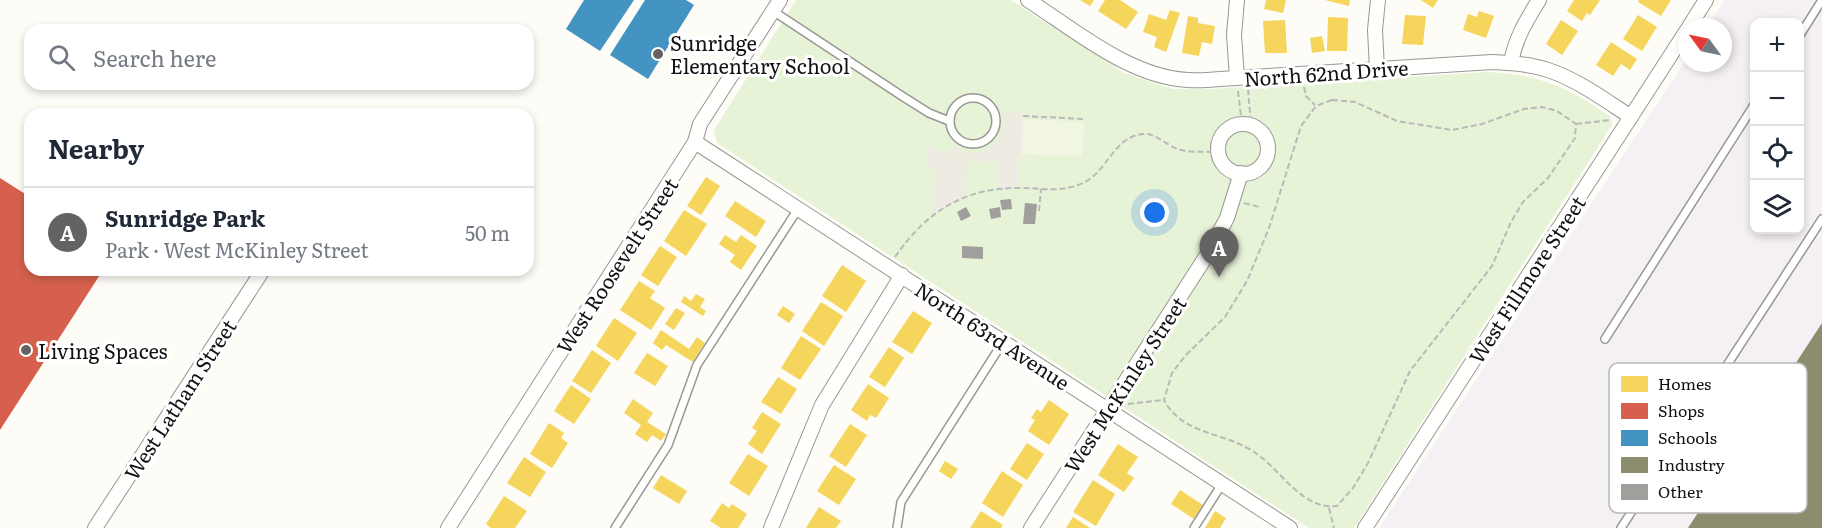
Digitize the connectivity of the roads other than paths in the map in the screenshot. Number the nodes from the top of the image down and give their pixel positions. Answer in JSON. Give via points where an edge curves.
{"nodes":[{"id":1,"x":1028,"y":0,"type":"edge"},
{"id":2,"x":1237,"y":0,"type":"edge"},
{"id":3,"x":1378,"y":0,"type":"edge"},
{"id":4,"x":1539,"y":0,"type":"edge"},
{"id":5,"x":1706,"y":0,"type":"edge"},
{"id":6,"x":1822,"y":0,"type":"edge"},
{"id":7,"x":777,"y":6,"type":"edge"},
{"id":8,"x":1694,"y":18,"type":"edge"},
{"id":9,"x":1804,"y":29,"type":"edge"},
{"id":10,"x":1678,"y":44,"type":"edge"},
{"id":11,"x":1511,"y":63,"type":"junction"},
{"id":12,"x":1377,"y":69,"type":"junction"},
{"id":13,"x":1238,"y":84,"type":"junction"},
{"id":14,"x":1750,"y":113,"type":"edge"},
{"id":15,"x":1631,"y":117,"type":"junction"},
{"id":16,"x":949,"y":121,"type":"junction"},
{"id":17,"x":695,"y":142,"type":"junction"},
{"id":18,"x":1241,"y":173,"type":"junction"},
{"id":19,"x":798,"y":209,"type":"junction"},
{"id":20,"x":1822,"y":219,"type":"edge"},
{"id":21,"x":902,"y":275,"type":"junction"},
{"id":22,"x":259,"y":276,"type":"edge"},
{"id":23,"x":1605,"y":339,"type":"dead end"},
{"id":24,"x":1004,"y":342,"type":"junction"},
{"id":25,"x":1729,"y":363,"type":"edge"},
{"id":26,"x":1108,"y":410,"type":"junction"},
{"id":27,"x":1222,"y":484,"type":"junction"},
{"id":28,"x":1632,"y":513,"type":"edge"},
{"id":29,"x":95,"y":528,"type":"edge"},
{"id":30,"x":448,"y":528,"type":"edge"},
{"id":31,"x":615,"y":528,"type":"edge"},
{"id":32,"x":771,"y":528,"type":"edge"},
{"id":33,"x":897,"y":528,"type":"edge"},
{"id":34,"x":1031,"y":528,"type":"edge"},
{"id":35,"x":1194,"y":528,"type":"edge"},
{"id":36,"x":1290,"y":528,"type":"edge"},
{"id":37,"x":1365,"y":528,"type":"edge"},
{"id":38,"x":1622,"y":528,"type":"edge"}],
"edges":[{"from":1,"to":13,"type":"street","name":"North 62nd Drive","via":[[1110,53],[1151,73],[1190,81]]},
{"from":2,"to":13,"type":"street","via":[[1234,35]]},
{"from":3,"to":12,"type":"street"},
{"from":4,"to":11,"type":"street","via":[[1519,33]]},
{"from":5,"to":8,"type":"street","name":"West Fillmore Street"},
{"from":6,"to":9,"type":"lane"},
{"from":7,"to":16,"type":"lane","via":[[902,96]]},
{"from":7,"to":17,"type":"street","name":"West Roosevelt Street","via":[[700,124]]},
{"from":10,"to":15,"type":"street","name":"West Fillmore Street"},
{"from":11,"to":12,"type":"street","name":"North 62nd Drive"},
{"from":11,"to":15,"type":"street","name":"North 62nd Drive","via":[[1561,75]]},
{"from":12,"to":13,"type":"street","name":"North 62nd Drive"},
{"from":14,"to":23,"type":"lane"},
{"from":15,"to":37,"type":"street","name":"West Fillmore Street"},
{"from":16,"to":16,"type":"lane","via":[[954,136],[976,145],[990,137],[996,122],[993,108],[974,98],[960,102],[950,113]]},
{"from":17,"to":19,"type":"street","name":"North 63rd Avenue"},
{"from":17,"to":30,"type":"street","name":"West Roosevelt Street"},
{"from":18,"to":18,"type":"street","via":[[1261,166],[1267,153],[1266,139],[1258,128],[1247,124],[1227,130],[1221,137],[1219,153],[1227,167]]},
{"from":18,"to":26,"type":"street","name":"West McKinley Street","via":[[1227,218],[1207,255]]},
{"from":19,"to":21,"type":"street","name":"North 63rd Avenue"},
{"from":19,"to":31,"type":"lane","via":[[697,365],[668,444]]},
{"from":20,"to":25,"type":"lane"},
{"from":21,"to":24,"type":"street","name":"North 63rd Avenue"},
{"from":21,"to":32,"type":"street","via":[[822,405]]},
{"from":22,"to":29,"type":"street","name":"West Latham Street"},
{"from":24,"to":26,"type":"street","name":"North 63rd Avenue"},
{"from":24,"to":33,"type":"lane","via":[[901,502]]},
{"from":26,"to":27,"type":"street","name":"North 63rd Avenue"},
{"from":26,"to":34,"type":"street","name":"West McKinley Street"},
{"from":27,"to":35,"type":"lane"},
{"from":27,"to":36,"type":"street","name":"North 63rd Avenue"},
{"from":28,"to":38,"type":"lane"}]}
